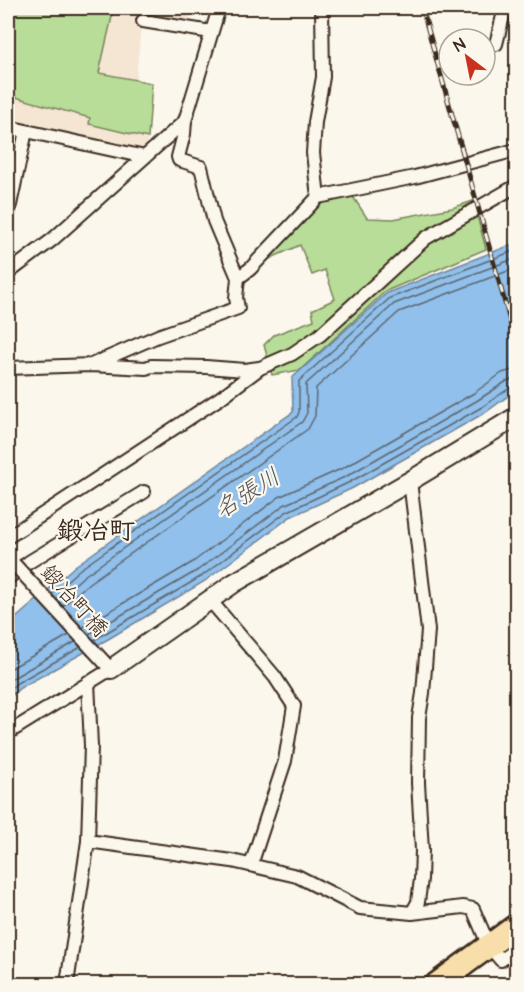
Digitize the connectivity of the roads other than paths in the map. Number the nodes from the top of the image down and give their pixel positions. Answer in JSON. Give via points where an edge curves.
{"nodes":[{"id":1,"x":219,"y":8,"type":"edge"},
{"id":2,"x":322,"y":8,"type":"edge"},
{"id":3,"x":502,"y":8,"type":"edge"},
{"id":4,"x":143,"y":21,"type":"dead end"},
{"id":5,"x":211,"y":32,"type":"junction"},
{"id":6,"x":497,"y":39,"type":"edge"},
{"id":7,"x":185,"y":121,"type":"junction"},
{"id":8,"x":8,"y":127,"type":"edge"},
{"id":9,"x":26,"y":131,"type":"junction"},
{"id":10,"x":516,"y":150,"type":"edge"},
{"id":11,"x":145,"y":157,"type":"junction"},
{"id":12,"x":516,"y":186,"type":"edge"},
{"id":13,"x":318,"y":197,"type":"junction"},
{"id":14,"x":8,"y":214,"type":"edge"},
{"id":15,"x":8,"y":273,"type":"edge"},
{"id":16,"x":238,"y":278,"type":"junction"},
{"id":17,"x":91,"y":365,"type":"junction"},
{"id":18,"x":8,"y":368,"type":"edge"},
{"id":19,"x":260,"y":368,"type":"junction"},
{"id":20,"x":516,"y":417,"type":"edge"},
{"id":21,"x":410,"y":482,"type":"junction"},
{"id":22,"x":144,"y":492,"type":"dead end"},
{"id":23,"x":8,"y":537,"type":"edge"},
{"id":24,"x":11,"y":559,"type":"edge"},
{"id":25,"x":8,"y":578,"type":"edge"},
{"id":26,"x":209,"y":599,"type":"junction"},
{"id":27,"x":108,"y":667,"type":"junction"},
{"id":28,"x":88,"y":682,"type":"junction"},
{"id":29,"x":8,"y":733,"type":"edge"},
{"id":30,"x":88,"y":841,"type":"junction"},
{"id":31,"x":250,"y":865,"type":"junction"},
{"id":32,"x":412,"y":913,"type":"junction"},
{"id":33,"x":516,"y":926,"type":"edge"},
{"id":34,"x":489,"y":946,"type":"junction"},
{"id":35,"x":516,"y":949,"type":"edge"},
{"id":36,"x":67,"y":984,"type":"edge"},
{"id":37,"x":437,"y":984,"type":"edge"}],
"edges":[{"from":1,"to":5,"type":"street"},
{"from":2,"to":13,"type":"street","via":[[323,77],[313,153]]},
{"from":3,"to":6,"type":"street"},
{"from":4,"to":5,"type":"street"},
{"from":5,"to":7,"type":"street"},
{"from":7,"to":11,"type":"street"},
{"from":7,"to":16,"type":"street","via":[[179,160],[201,167],[214,221]]},
{"from":8,"to":9,"type":"street"},
{"from":9,"to":11,"type":"street"},
{"from":9,"to":14,"type":"street"},
{"from":10,"to":13,"type":"street"},
{"from":11,"to":15,"type":"street","via":[[52,240]]},
{"from":12,"to":19,"type":"street","via":[[426,238],[320,335],[292,354]]},
{"from":13,"to":16,"type":"street"},
{"from":16,"to":17,"type":"street","via":[[238,308]]},
{"from":17,"to":18,"type":"street"},
{"from":17,"to":19,"type":"street"},
{"from":19,"to":23,"type":"street"},
{"from":20,"to":21,"type":"street"},
{"from":21,"to":26,"type":"street"},
{"from":21,"to":32,"type":"street","via":[[428,630],[419,729],[421,879]]},
{"from":22,"to":25,"type":"street"},
{"from":24,"to":27,"type":"street","name":"鍛冶町橋","bridge":true},
{"from":26,"to":27,"type":"street"},
{"from":26,"to":31,"type":"street","via":[[275,677],[294,706],[285,761]]},
{"from":27,"to":28,"type":"street"},
{"from":28,"to":29,"type":"street"},
{"from":28,"to":30,"type":"street"},
{"from":30,"to":31,"type":"street"},
{"from":30,"to":36,"type":"street"},
{"from":31,"to":32,"type":"street","via":[[297,876],[360,908]]},
{"from":32,"to":34,"type":"street","via":[[473,909]]},
{"from":33,"to":34,"type":"highway"},
{"from":34,"to":35,"type":"street","via":[[501,960]]},
{"from":34,"to":37,"type":"highway"}]}
